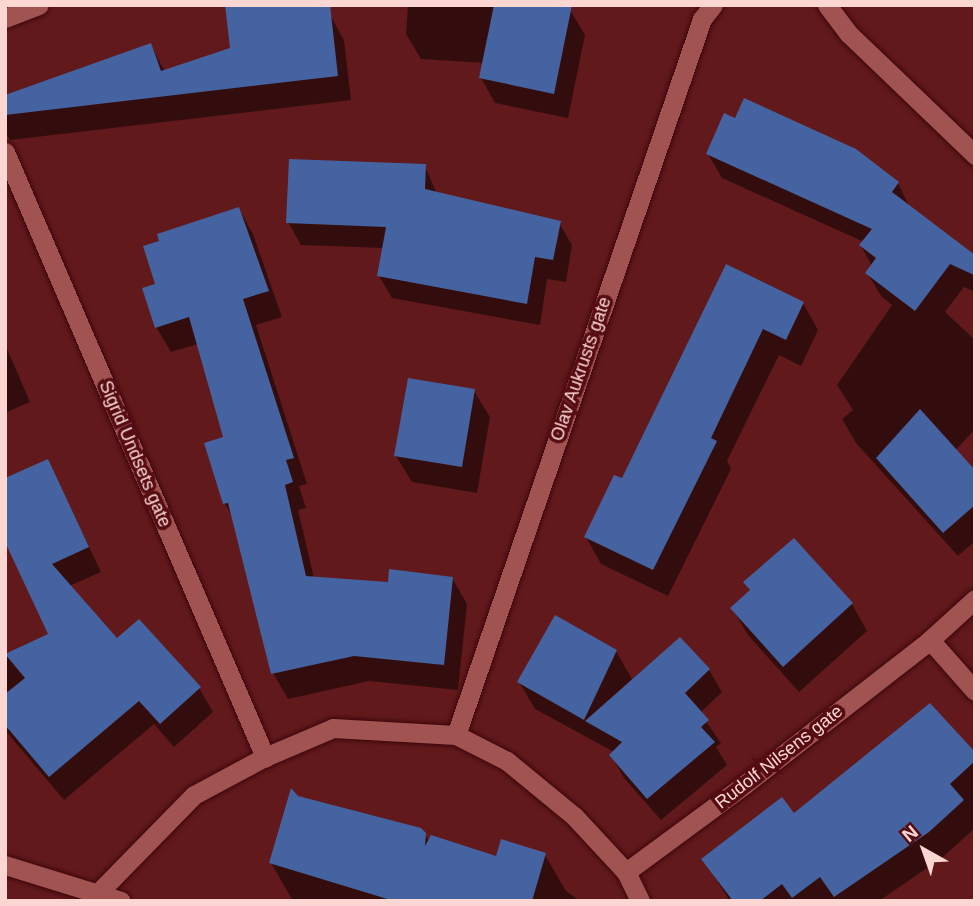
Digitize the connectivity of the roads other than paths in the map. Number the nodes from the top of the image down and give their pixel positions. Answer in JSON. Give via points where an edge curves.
{"nodes":[{"id":1,"x":39,"y":5,"type":"edge"},
{"id":2,"x":713,"y":5,"type":"edge"},
{"id":3,"x":827,"y":5,"type":"edge"},
{"id":4,"x":5,"y":18,"type":"edge"},
{"id":5,"x":5,"y":152,"type":"edge"},
{"id":6,"x":975,"y":155,"type":"edge"},
{"id":7,"x":975,"y":599,"type":"edge"},
{"id":8,"x":930,"y":640,"type":"junction"},
{"id":9,"x":975,"y":691,"type":"edge"},
{"id":10,"x":456,"y":735,"type":"junction"},
{"id":11,"x":265,"y":757,"type":"junction"},
{"id":12,"x":5,"y":864,"type":"edge"},
{"id":13,"x":626,"y":872,"type":"junction"},
{"id":14,"x":97,"y":894,"type":"junction"},
{"id":15,"x":121,"y":901,"type":"edge"},
{"id":16,"x":640,"y":901,"type":"edge"}],
"edges":[{"from":1,"to":4,"type":"street"},
{"from":2,"to":10,"type":"street","name":"Olav Aukrusts gate","via":[[702,19]]},
{"from":3,"to":6,"type":"street","via":[[849,34]]},
{"from":5,"to":11,"type":"street","name":"Sigrid Undsets gate"},
{"from":7,"to":8,"type":"street","name":"Rudolf Nilsens gate"},
{"from":8,"to":9,"type":"street"},
{"from":8,"to":13,"type":"street","name":"Rudolf Nilsens gate"},
{"from":10,"to":11,"type":"street","via":[[333,728]]},
{"from":10,"to":13,"type":"street","via":[[507,761],[574,816]]},
{"from":11,"to":14,"type":"street","via":[[194,795]]},
{"from":12,"to":14,"type":"street"},
{"from":13,"to":16,"type":"street"},
{"from":14,"to":15,"type":"street"}]}
